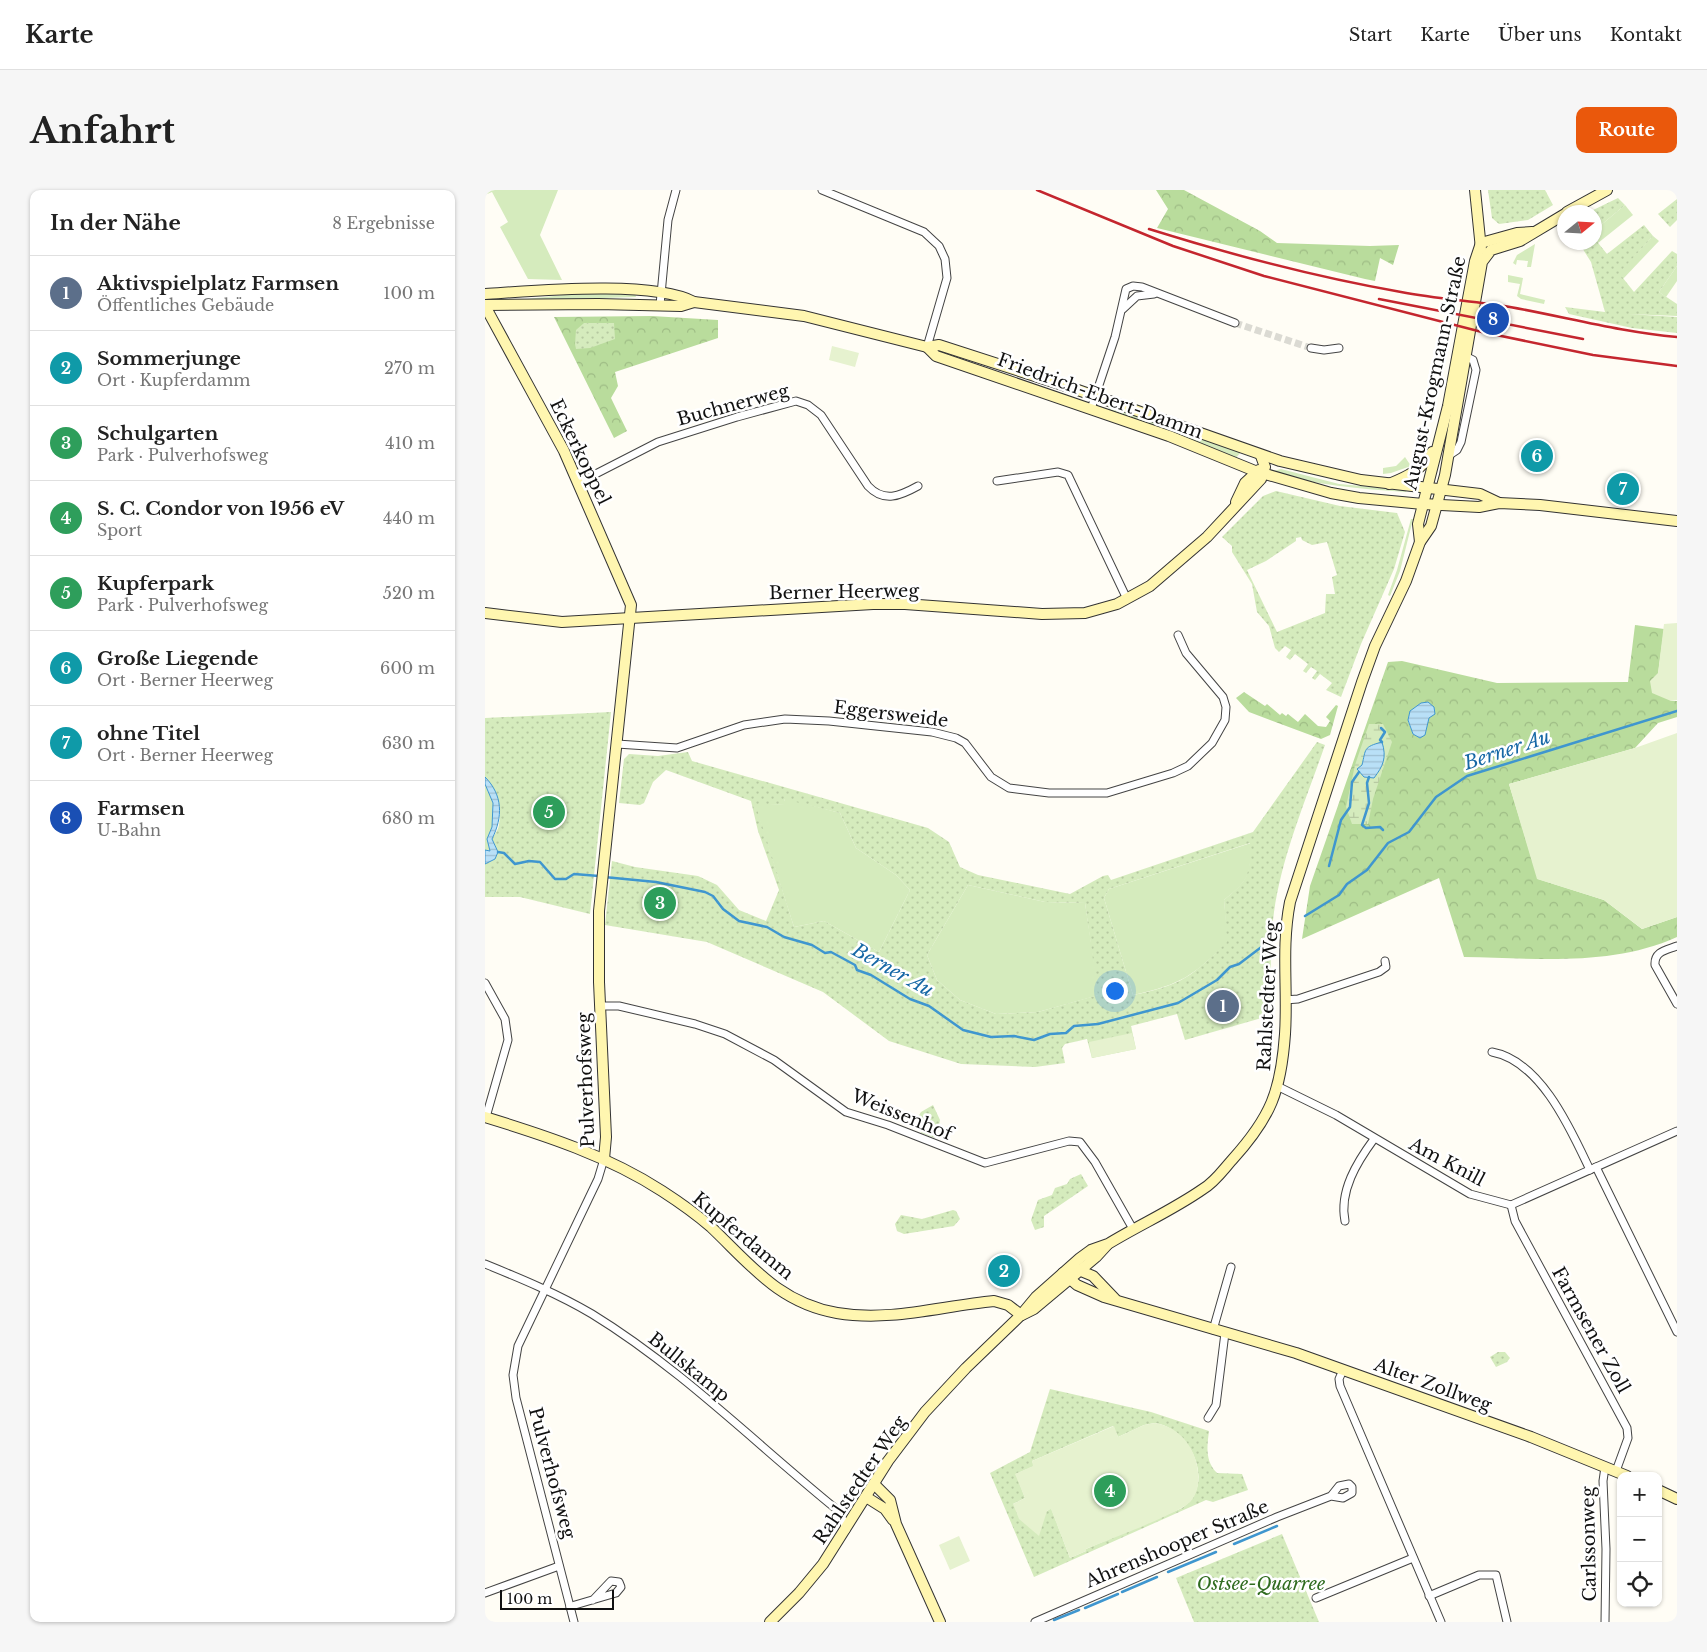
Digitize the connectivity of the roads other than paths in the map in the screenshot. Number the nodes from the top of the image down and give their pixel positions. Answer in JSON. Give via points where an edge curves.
{"nodes":[{"id":1,"x":676,"y":190,"type":"edge"},
{"id":2,"x":822,"y":190,"type":"edge"},
{"id":3,"x":1475,"y":190,"type":"edge"},
{"id":4,"x":1605,"y":190,"type":"edge"},
{"id":5,"x":1580,"y":205,"type":"edge"},
{"id":6,"x":1557,"y":218,"type":"edge"},
{"id":7,"x":1532,"y":232,"type":"junction"},
{"id":8,"x":1485,"y":241,"type":"junction"},
{"id":9,"x":1493,"y":249,"type":"junction"},
{"id":10,"x":1483,"y":262,"type":"junction"},
{"id":11,"x":1133,"y":286,"type":"junction"},
{"id":12,"x":509,"y":293,"type":"junction"},
{"id":13,"x":661,"y":293,"type":"junction"},
{"id":14,"x":485,"y":294,"type":"edge"},
{"id":15,"x":1145,"y":294,"type":"junction"},
{"id":16,"x":1157,"y":294,"type":"junction"},
{"id":17,"x":694,"y":302,"type":"junction"},
{"id":18,"x":660,"y":305,"type":"junction"},
{"id":19,"x":489,"y":308,"type":"edge"},
{"id":20,"x":1122,"y":310,"type":"junction"},
{"id":21,"x":1235,"y":323,"type":"tunnel mouth"},
{"id":22,"x":927,"y":347,"type":"junction"},
{"id":23,"x":1311,"y":348,"type":"tunnel mouth"},
{"id":24,"x":1339,"y":348,"type":"dead end"},
{"id":25,"x":1462,"y":356,"type":"junction"},
{"id":26,"x":1095,"y":397,"type":"junction"},
{"id":27,"x":1091,"y":409,"type":"junction"},
{"id":28,"x":1439,"y":443,"type":"junction"},
{"id":29,"x":1261,"y":456,"type":"junction"},
{"id":30,"x":1297,"y":465,"type":"junction"},
{"id":31,"x":1261,"y":471,"type":"junction"},
{"id":32,"x":997,"y":481,"type":"dead end"},
{"id":33,"x":578,"y":483,"type":"junction"},
{"id":34,"x":1387,"y":484,"type":"junction"},
{"id":35,"x":918,"y":486,"type":"dead end"},
{"id":36,"x":1427,"y":488,"type":"junction"},
{"id":37,"x":1442,"y":490,"type":"junction"},
{"id":38,"x":1499,"y":503,"type":"junction"},
{"id":39,"x":1423,"y":504,"type":"junction"},
{"id":40,"x":1437,"y":504,"type":"junction"},
{"id":41,"x":1677,"y":520,"type":"edge"},
{"id":42,"x":1420,"y":542,"type":"junction"},
{"id":43,"x":1127,"y":599,"type":"junction"},
{"id":44,"x":485,"y":613,"type":"edge"},
{"id":45,"x":630,"y":618,"type":"junction"},
{"id":46,"x":1178,"y":635,"type":"dead end"},
{"id":47,"x":617,"y":744,"type":"junction"},
{"id":48,"x":1677,"y":946,"type":"edge"},
{"id":49,"x":1385,"y":960,"type":"dead end"},
{"id":50,"x":485,"y":983,"type":"edge"},
{"id":51,"x":1285,"y":1000,"type":"junction"},
{"id":52,"x":1677,"y":1004,"type":"edge"},
{"id":53,"x":600,"y":1006,"type":"junction"},
{"id":54,"x":1492,"y":1052,"type":"dead end"},
{"id":55,"x":1279,"y":1087,"type":"junction"},
{"id":56,"x":485,"y":1117,"type":"edge"},
{"id":57,"x":1677,"y":1130,"type":"edge"},
{"id":58,"x":1374,"y":1139,"type":"junction"},
{"id":59,"x":604,"y":1159,"type":"junction"},
{"id":60,"x":1593,"y":1168,"type":"junction"},
{"id":61,"x":1511,"y":1205,"type":"junction"},
{"id":62,"x":1345,"y":1221,"type":"dead end"},
{"id":63,"x":1133,"y":1229,"type":"junction"},
{"id":64,"x":1108,"y":1244,"type":"junction"},
{"id":65,"x":1096,"y":1257,"type":"junction"},
{"id":66,"x":485,"y":1264,"type":"edge"},
{"id":67,"x":1231,"y":1267,"type":"dead end"},
{"id":68,"x":1081,"y":1270,"type":"junction"},
{"id":69,"x":1067,"y":1273,"type":"junction"},
{"id":70,"x":1093,"y":1276,"type":"junction"},
{"id":71,"x":545,"y":1289,"type":"junction"},
{"id":72,"x":1115,"y":1299,"type":"junction"},
{"id":73,"x":1021,"y":1315,"type":"junction"},
{"id":74,"x":1213,"y":1330,"type":"junction"},
{"id":75,"x":1677,"y":1332,"type":"edge"},
{"id":76,"x":1225,"y":1334,"type":"junction"},
{"id":77,"x":1343,"y":1370,"type":"junction"},
{"id":78,"x":1208,"y":1418,"type":"dead end"},
{"id":79,"x":1605,"y":1467,"type":"junction"},
{"id":80,"x":1616,"y":1471,"type":"joint"},
{"id":81,"x":875,"y":1484,"type":"junction"},
{"id":82,"x":1662,"y":1492,"type":"edge"},
{"id":83,"x":1331,"y":1496,"type":"dead end"},
{"id":84,"x":866,"y":1497,"type":"junction"},
{"id":85,"x":1677,"y":1499,"type":"edge"},
{"id":86,"x":896,"y":1524,"type":"junction"},
{"id":87,"x":846,"y":1530,"type":"junction"},
{"id":88,"x":1413,"y":1558,"type":"junction"},
{"id":89,"x":559,"y":1566,"type":"junction"},
{"id":90,"x":485,"y":1593,"type":"edge"},
{"id":91,"x":1429,"y":1596,"type":"junction"},
{"id":92,"x":1315,"y":1598,"type":"dead end"},
{"id":93,"x":593,"y":1600,"type":"dead end"},
{"id":94,"x":570,"y":1606,"type":"junction"},
{"id":95,"x":574,"y":1622,"type":"edge"},
{"id":96,"x":770,"y":1622,"type":"edge"},
{"id":97,"x":940,"y":1622,"type":"edge"},
{"id":98,"x":1035,"y":1622,"type":"edge"},
{"id":99,"x":1441,"y":1622,"type":"edge"},
{"id":100,"x":1507,"y":1622,"type":"edge"},
{"id":101,"x":1605,"y":1622,"type":"edge"}],
"edges":[{"from":1,"to":13,"type":"street","via":[[667,220]]},
{"from":2,"to":22,"type":"street","via":[[917,229],[939,246],[945,259],[947,278]]},
{"from":3,"to":8,"type":"main road"},
{"from":4,"to":5,"type":"main road","name":"August-Krogmann-Straße"},
{"from":6,"to":7,"type":"main road","name":"August-Krogmann-Straße"},
{"from":7,"to":8,"type":"main road","name":"August-Krogmann-Straße"},
{"from":7,"to":9,"type":"main road","name":"August-Krogmann-Straße","via":[[1520,241]]},
{"from":8,"to":9,"type":"main road"},
{"from":8,"to":10,"type":"main road"},
{"from":8,"to":25,"type":"main road","name":"August-Krogmann-Straße","via":[[1475,261]]},
{"from":9,"to":10,"type":"main road","name":"August-Krogmann-Straße"},
{"from":10,"to":25,"type":"main road","name":"August-Krogmann-Straße"},
{"from":11,"to":15,"type":"street"},
{"from":11,"to":16,"type":"street"},
{"from":11,"to":20,"type":"street","via":[[1125,291]]},
{"from":12,"to":13,"type":"main road","name":"Friedrich-Ebert-Damm","via":[[607,290]]},
{"from":12,"to":14,"type":"main road","name":"Friedrich-Ebert-Damm"},
{"from":12,"to":19,"type":"main road"},
{"from":13,"to":17,"type":"main road","name":"Friedrich-Ebert-Damm","via":[[682,296]]},
{"from":13,"to":18,"type":"street"},
{"from":15,"to":16,"type":"street"},
{"from":15,"to":20,"type":"street","via":[[1130,300]]},
{"from":16,"to":21,"type":"street"},
{"from":17,"to":18,"type":"main road","name":"Friedrich-Ebert-Damm","via":[[681,306]]},
{"from":17,"to":22,"type":"main road","name":"Friedrich-Ebert-Damm","via":[[804,316]]},
{"from":18,"to":19,"type":"main road","name":"Friedrich-Ebert-Damm"},
{"from":19,"to":33,"type":"main road","name":"Eckerkoppel"},
{"from":20,"to":26,"type":"street"},
{"from":22,"to":26,"type":"main road","name":"Friedrich-Ebert-Damm","via":[[939,345]]},
{"from":22,"to":27,"type":"main road","name":"Friedrich-Ebert-Damm","via":[[936,356]]},
{"from":23,"to":24,"type":"street"},
{"from":25,"to":28,"type":"main road","name":"August-Krogmann-Straße"},
{"from":25,"to":37,"type":"main road","name":"August-Krogmann-Straße"},
{"from":26,"to":27,"type":"street"},
{"from":26,"to":29,"type":"main road","name":"Friedrich-Ebert-Damm"},
{"from":27,"to":31,"type":"main road","name":"Friedrich-Ebert-Damm"},
{"from":28,"to":34,"type":"main road","via":[[1417,471]]},
{"from":28,"to":36,"type":"main road","name":"August-Krogmann-Straße"},
{"from":29,"to":30,"type":"main road"},
{"from":29,"to":31,"type":"main road"},
{"from":30,"to":31,"type":"main road"},
{"from":30,"to":34,"type":"main road"},
{"from":31,"to":39,"type":"main road","via":[[1350,496]]},
{"from":31,"to":43,"type":"main road","name":"Berner Heerweg","via":[[1207,537],[1155,582]]},
{"from":32,"to":43,"type":"street","via":[[1058,472],[1068,475]]},
{"from":33,"to":35,"type":"street","name":"Buchnerweg","via":[[658,442],[796,402],[808,405],[821,415],[875,493],[894,498]]},
{"from":33,"to":45,"type":"main road","name":"Eckerkoppel","via":[[629,597]]},
{"from":34,"to":36,"type":"main road"},
{"from":36,"to":37,"type":"main road"},
{"from":36,"to":39,"type":"main road","name":"August-Krogmann-Straße"},
{"from":37,"to":38,"type":"main road","via":[[1480,494]]},
{"from":37,"to":40,"type":"main road","name":"August-Krogmann-Straße"},
{"from":38,"to":40,"type":"main road","via":[[1479,507]]},
{"from":38,"to":41,"type":"main road"},
{"from":39,"to":40,"type":"main road"},
{"from":39,"to":42,"type":"main road","name":"Rahlstedter Weg","via":[[1417,524]]},
{"from":40,"to":42,"type":"main road","name":"Rahlstedter Weg","via":[[1431,526]]},
{"from":42,"to":51,"type":"main road","name":"Rahlstedter Weg","via":[[1406,581],[1375,646],[1297,875],[1285,926]]},
{"from":43,"to":45,"type":"main road","name":"Berner Heerweg","via":[[1096,611],[1068,615],[895,603]]},
{"from":44,"to":45,"type":"main road","name":"Berner Heerweg","via":[[562,622]]},
{"from":45,"to":47,"type":"main road","name":"Pulverhofsweg"},
{"from":46,"to":47,"type":"street","name":"Eggersweide","via":[[1186,653],[1223,697],[1225,720],[1212,743],[1188,766],[1107,792],[1049,793],[1009,788],[996,782],[965,743],[956,738],[932,732],[829,721],[785,719],[744,725],[677,748]]},
{"from":47,"to":53,"type":"main road","name":"Pulverhofsweg","via":[[598,934]]},
{"from":48,"to":52,"type":"street","via":[[1660,952],[1655,959],[1655,965]]},
{"from":49,"to":51,"type":"street","via":[[1386,967],[1379,972],[1298,999]]},
{"from":50,"to":56,"type":"street","via":[[505,1019],[508,1040]]},
{"from":51,"to":55,"type":"main road","name":"Rahlstedter Weg"},
{"from":53,"to":59,"type":"main road","name":"Pulverhofsweg","via":[[606,1137]]},
{"from":53,"to":63,"type":"street","name":"Weissenhof","via":[[619,1006],[725,1034],[774,1060],[846,1112],[985,1163],[1069,1141],[1080,1142]]},
{"from":54,"to":60,"type":"street","via":[[1501,1054],[1525,1070],[1552,1098]]},
{"from":55,"to":58,"type":"street","name":"Am Knill","via":[[1308,1100]]},
{"from":55,"to":63,"type":"main road","name":"Rahlstedter Weg","via":[[1256,1132],[1212,1182]]},
{"from":56,"to":59,"type":"main road","name":"Kupferdamm"},
{"from":57,"to":60,"type":"street"},
{"from":58,"to":61,"type":"street","name":"Am Knill","via":[[1470,1194]]},
{"from":58,"to":62,"type":"street","via":[[1349,1184],[1343,1208]]},
{"from":59,"to":71,"type":"street","name":"Pulverhofsweg","via":[[598,1179]]},
{"from":59,"to":73,"type":"main road","name":"Kupferdamm","via":[[678,1202],[710,1227],[768,1283],[813,1307],[837,1313],[884,1317],[994,1301],[1008,1305]]},
{"from":60,"to":61,"type":"street"},
{"from":60,"to":75,"type":"street"},
{"from":61,"to":80,"type":"street","name":"Farmsener Zoll","via":[[1519,1229],[1627,1428],[1629,1438]]},
{"from":63,"to":64,"type":"main road","name":"Rahlstedter Weg"},
{"from":64,"to":65,"type":"main road","name":"Rahlstedter Weg"},
{"from":64,"to":69,"type":"main road","name":"Rahlstedter Weg","via":[[1091,1250]]},
{"from":65,"to":68,"type":"main road","name":"Rahlstedter Weg"},
{"from":65,"to":70,"type":"main road"},
{"from":66,"to":71,"type":"street","name":"Bullskamp"},
{"from":67,"to":74,"type":"street"},
{"from":68,"to":69,"type":"main road","name":"Rahlstedter Weg"},
{"from":68,"to":70,"type":"main road","name":"Alter Zollweg"},
{"from":69,"to":72,"type":"main road","name":"Alter Zollweg","via":[[1083,1288]]},
{"from":69,"to":73,"type":"main road","name":"Rahlstedter Weg","via":[[1034,1309]]},
{"from":70,"to":72,"type":"main road","name":"Alter Zollweg"},
{"from":71,"to":87,"type":"street","name":"Bullskamp","via":[[644,1349],[835,1508],[844,1520]]},
{"from":71,"to":89,"type":"street","name":"Pulverhofsweg","via":[[518,1346],[513,1375]]},
{"from":72,"to":74,"type":"main road","name":"Alter Zollweg"},
{"from":73,"to":81,"type":"main road","name":"Rahlstedter Weg","via":[[925,1412]]},
{"from":74,"to":76,"type":"main road","name":"Alter Zollweg"},
{"from":76,"to":77,"type":"main road","name":"Alter Zollweg","via":[[1296,1353]]},
{"from":76,"to":78,"type":"street","via":[[1215,1405]]},
{"from":77,"to":79,"type":"main road","name":"Alter Zollweg"},
{"from":77,"to":88,"type":"street","via":[[1340,1386]]},
{"from":79,"to":80,"type":"main road","name":"Alter Zollweg"},
{"from":79,"to":101,"type":"street","name":"Carlssonweg"},
{"from":81,"to":84,"type":"main road","name":"Rahlstedter Weg"},
{"from":81,"to":86,"type":"main road","via":[[890,1500]]},
{"from":82,"to":85,"type":"main road"},
{"from":83,"to":98,"type":"street","name":"Ahrenshooper Straße","via":[[1277,1516]]},
{"from":84,"to":86,"type":"main road","via":[[885,1509]]},
{"from":84,"to":87,"type":"main road","name":"Rahlstedter Weg"},
{"from":86,"to":97,"type":"main road"},
{"from":87,"to":96,"type":"main road","name":"Rahlstedter Weg","via":[[812,1579]]},
{"from":88,"to":91,"type":"street"},
{"from":88,"to":92,"type":"street"},
{"from":89,"to":90,"type":"street"},
{"from":89,"to":94,"type":"street","name":"Pulverhofsweg"},
{"from":91,"to":99,"type":"street"},
{"from":91,"to":100,"type":"street","via":[[1479,1575],[1495,1575]]},
{"from":93,"to":94,"type":"street"},
{"from":94,"to":95,"type":"street","name":"Pulverhofsweg"}]}
